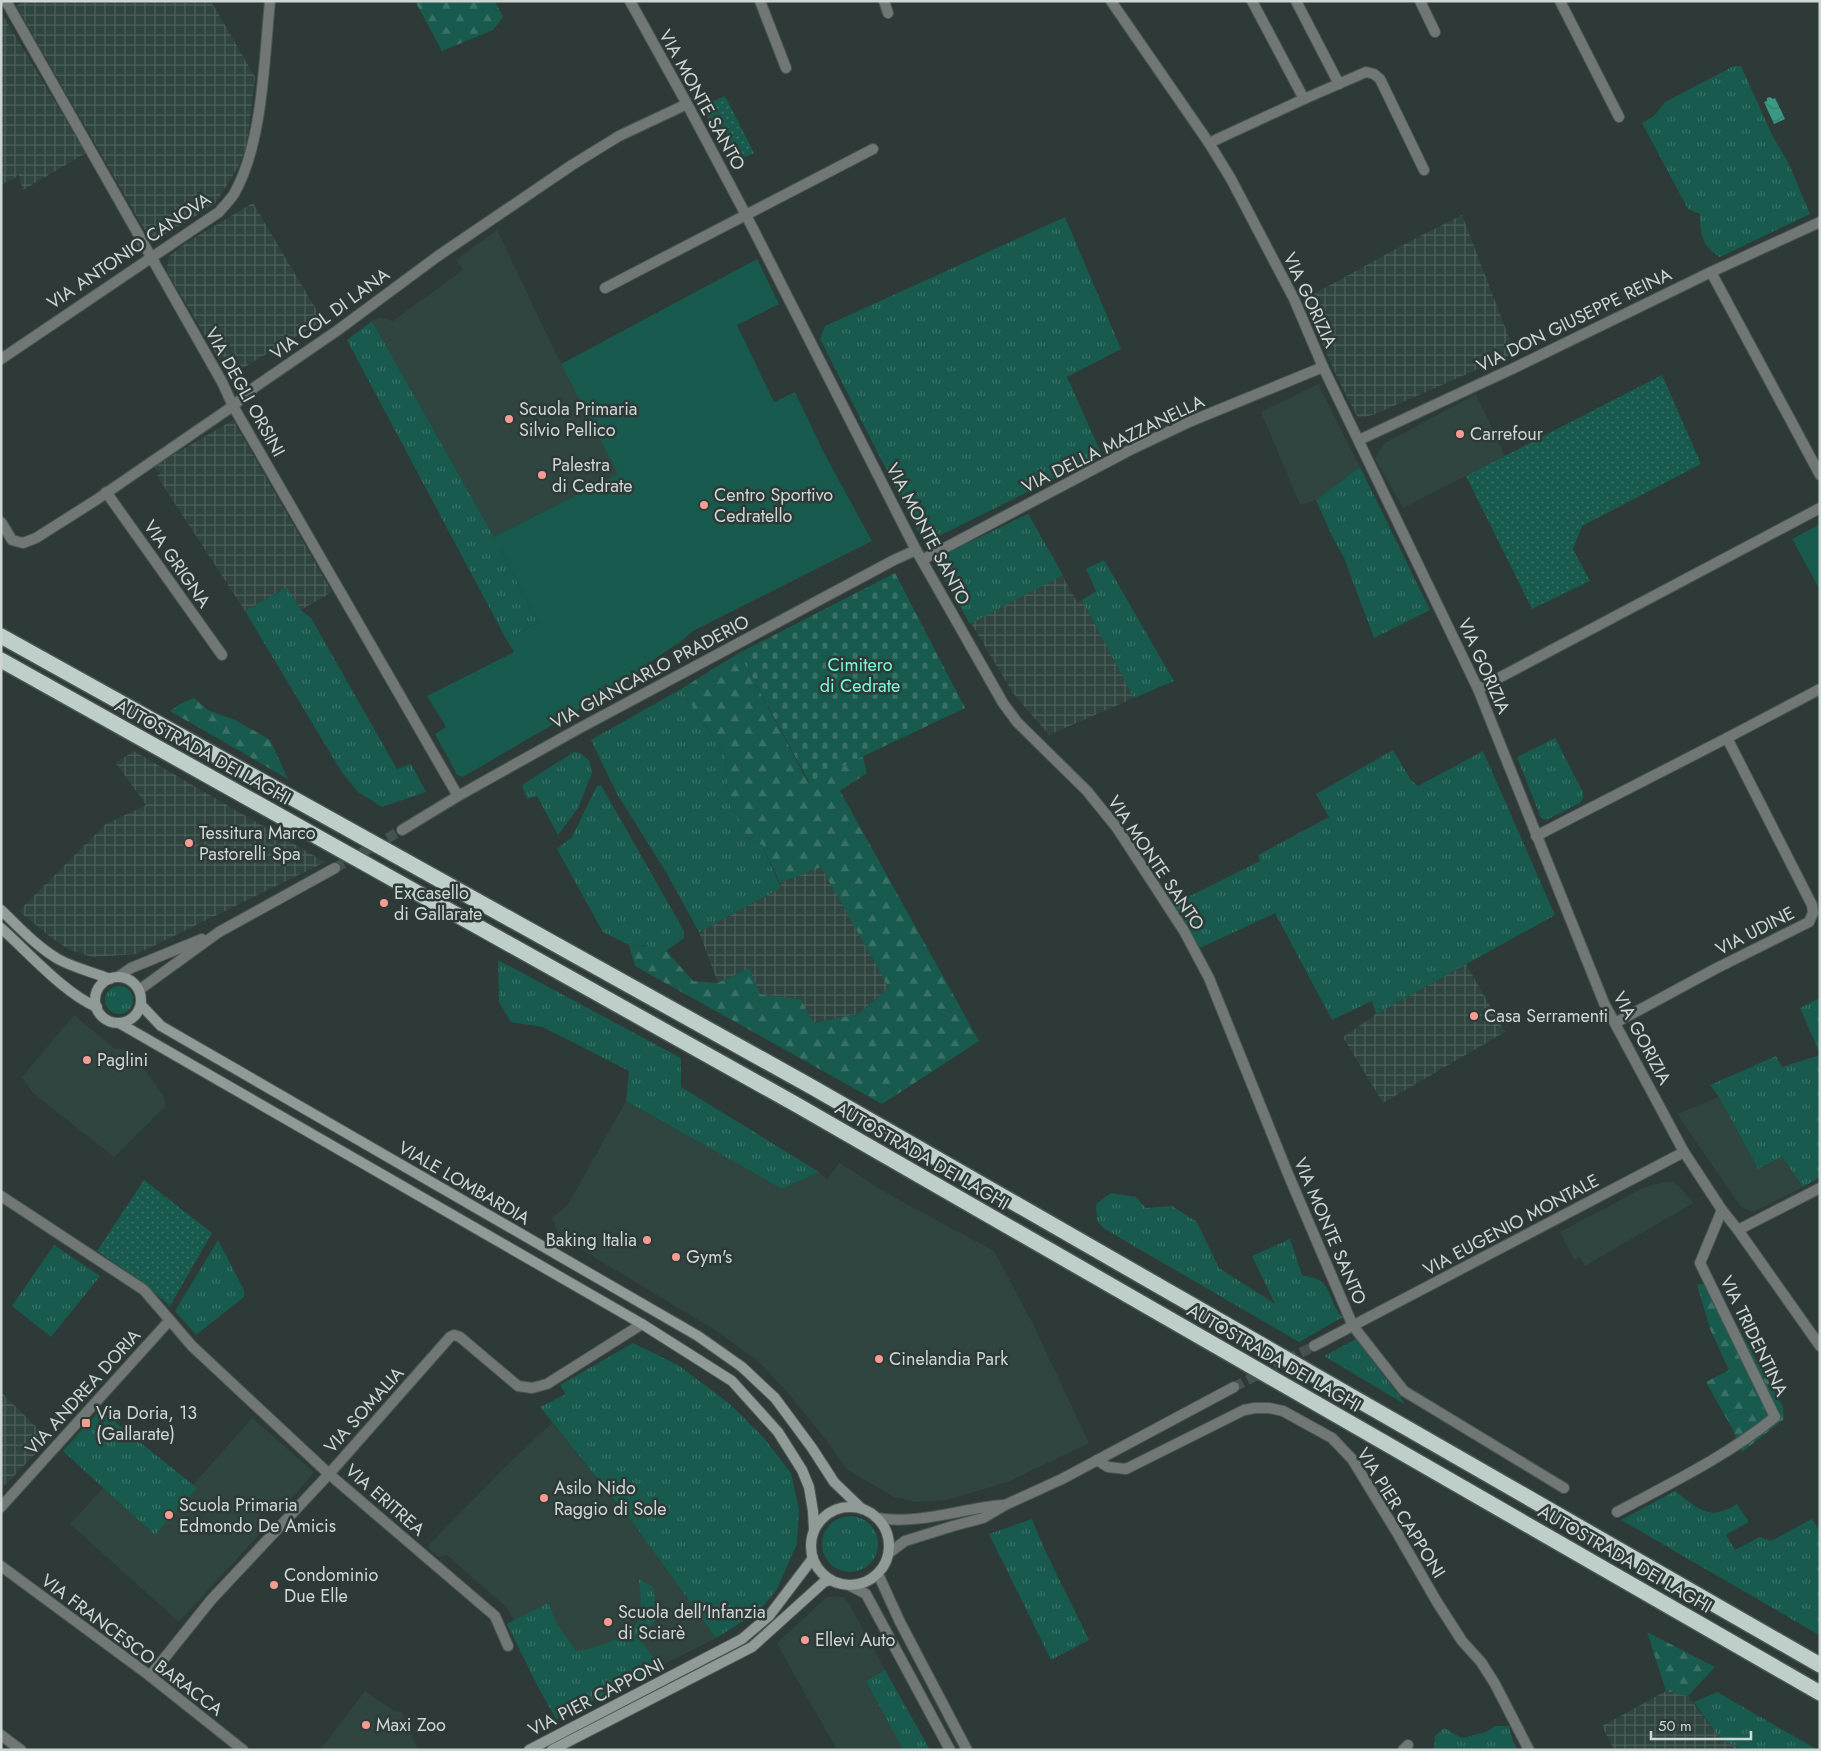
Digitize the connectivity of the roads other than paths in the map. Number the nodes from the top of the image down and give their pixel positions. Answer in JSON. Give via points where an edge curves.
{"nodes":[{"id":1,"x":6,"y":1,"type":"edge"},
{"id":2,"x":270,"y":1,"type":"edge"},
{"id":3,"x":630,"y":1,"type":"edge"},
{"id":4,"x":760,"y":1,"type":"edge"},
{"id":5,"x":884,"y":1,"type":"edge"},
{"id":6,"x":1111,"y":1,"type":"edge"},
{"id":7,"x":1252,"y":1,"type":"edge"},
{"id":8,"x":1296,"y":1,"type":"edge"},
{"id":9,"x":1420,"y":1,"type":"edge"},
{"id":10,"x":1560,"y":1,"type":"edge"},
{"id":11,"x":888,"y":13,"type":"dead end"},
{"id":12,"x":1435,"y":32,"type":"dead end"},
{"id":13,"x":786,"y":68,"type":"dead end"},
{"id":14,"x":1339,"y":84,"type":"junction"},
{"id":15,"x":1304,"y":98,"type":"junction"},
{"id":16,"x":687,"y":104,"type":"junction"},
{"id":17,"x":1618,"y":117,"type":"dead end"},
{"id":18,"x":1209,"y":143,"type":"junction"},
{"id":19,"x":873,"y":149,"type":"dead end"},
{"id":20,"x":1424,"y":170,"type":"dead end"},
{"id":21,"x":746,"y":215,"type":"junction"},
{"id":22,"x":1820,"y":222,"type":"edge"},
{"id":23,"x":150,"y":259,"type":"junction"},
{"id":24,"x":1711,"y":272,"type":"junction"},
{"id":25,"x":605,"y":288,"type":"dead end"},
{"id":26,"x":1,"y":358,"type":"edge"},
{"id":27,"x":1323,"y":367,"type":"junction"},
{"id":28,"x":233,"y":406,"type":"junction"},
{"id":29,"x":1358,"y":440,"type":"junction"},
{"id":30,"x":1820,"y":475,"type":"edge"},
{"id":31,"x":106,"y":492,"type":"junction"},
{"id":32,"x":1820,"y":508,"type":"edge"},
{"id":33,"x":1,"y":522,"type":"edge"},
{"id":34,"x":919,"y":555,"type":"junction"},
{"id":35,"x":1,"y":636,"type":"edge"},
{"id":36,"x":222,"y":655,"type":"dead end"},
{"id":37,"x":1,"y":660,"type":"edge"},
{"id":38,"x":1478,"y":689,"type":"junction"},
{"id":39,"x":1820,"y":689,"type":"edge"},
{"id":40,"x":1727,"y":738,"type":"junction"},
{"id":41,"x":458,"y":796,"type":"junction"},
{"id":42,"x":402,"y":830,"type":"tunnel mouth"},
{"id":43,"x":1536,"y":836,"type":"junction"},
{"id":44,"x":335,"y":868,"type":"tunnel mouth"},
{"id":45,"x":1,"y":910,"type":"edge"},
{"id":46,"x":1,"y":928,"type":"edge"},
{"id":47,"x":219,"y":932,"type":"junction"},
{"id":48,"x":114,"y":978,"type":"junction"},
{"id":49,"x":139,"y":990,"type":"junction"},
{"id":50,"x":141,"y":1005,"type":"junction"},
{"id":51,"x":97,"y":1007,"type":"junction"},
{"id":52,"x":119,"y":1023,"type":"junction"},
{"id":53,"x":1615,"y":1023,"type":"junction"},
{"id":54,"x":1684,"y":1152,"type":"junction"},
{"id":55,"x":1820,"y":1188,"type":"edge"},
{"id":56,"x":1,"y":1196,"type":"edge"},
{"id":57,"x":1722,"y":1210,"type":"junction"},
{"id":58,"x":1738,"y":1230,"type":"junction"},
{"id":59,"x":169,"y":1321,"type":"junction"},
{"id":60,"x":642,"y":1324,"type":"junction"},
{"id":61,"x":1353,"y":1326,"type":"junction"},
{"id":62,"x":1314,"y":1346,"type":"tunnel mouth"},
{"id":63,"x":1820,"y":1346,"type":"edge"},
{"id":64,"x":1234,"y":1387,"type":"tunnel mouth"},
{"id":65,"x":1097,"y":1460,"type":"junction"},
{"id":66,"x":329,"y":1474,"type":"junction"},
{"id":67,"x":1564,"y":1488,"type":"dead end"},
{"id":68,"x":1005,"y":1505,"type":"junction"},
{"id":69,"x":1,"y":1507,"type":"edge"},
{"id":70,"x":862,"y":1509,"type":"junction"},
{"id":71,"x":1617,"y":1512,"type":"dead end"},
{"id":72,"x":877,"y":1518,"type":"junction"},
{"id":73,"x":814,"y":1530,"type":"junction"},
{"id":74,"x":888,"y":1553,"type":"junction"},
{"id":75,"x":813,"y":1558,"type":"junction"},
{"id":76,"x":1,"y":1566,"type":"edge"},
{"id":77,"x":878,"y":1574,"type":"junction"},
{"id":78,"x":831,"y":1580,"type":"junction"},
{"id":79,"x":848,"y":1585,"type":"junction"},
{"id":80,"x":508,"y":1646,"type":"dead end"},
{"id":81,"x":1820,"y":1665,"type":"edge"},
{"id":82,"x":150,"y":1676,"type":"junction"},
{"id":83,"x":1820,"y":1693,"type":"edge"},
{"id":84,"x":1,"y":1735,"type":"edge"},
{"id":85,"x":21,"y":1750,"type":"edge"},
{"id":86,"x":243,"y":1750,"type":"edge"},
{"id":87,"x":529,"y":1750,"type":"edge"},
{"id":88,"x":552,"y":1750,"type":"edge"},
{"id":89,"x":950,"y":1750,"type":"edge"},
{"id":90,"x":968,"y":1750,"type":"edge"},
{"id":91,"x":1529,"y":1750,"type":"edge"}],
"edges":[{"from":1,"to":23,"type":"street","name":"VIA DEGLI ORSINI"},
{"from":2,"to":23,"type":"street","name":"VIA ANTONIO CANOVA","via":[[259,112],[253,144],[241,179],[219,212]]},
{"from":3,"to":16,"type":"street","name":"VIA MONTE SANTO"},
{"from":4,"to":13,"type":"street"},
{"from":5,"to":11,"type":"street"},
{"from":6,"to":18,"type":"street","name":"VIA GORIZIA"},
{"from":7,"to":15,"type":"street"},
{"from":8,"to":14,"type":"street"},
{"from":9,"to":12,"type":"street"},
{"from":10,"to":17,"type":"street"},
{"from":14,"to":15,"type":"street"},
{"from":14,"to":20,"type":"street","via":[[1366,72],[1380,79]]},
{"from":15,"to":18,"type":"street"},
{"from":16,"to":21,"type":"street","name":"VIA MONTE SANTO"},
{"from":16,"to":28,"type":"street","name":"VIA COL DI LANA","via":[[619,136],[572,166],[438,256]]},
{"from":18,"to":27,"type":"street","name":"VIA GORIZIA","via":[[1284,278]]},
{"from":19,"to":21,"type":"street"},
{"from":21,"to":25,"type":"street"},
{"from":21,"to":34,"type":"street","name":"VIA MONTE SANTO"},
{"from":22,"to":24,"type":"street","name":"VIA DON GIUSEPPE REINA"},
{"from":23,"to":26,"type":"street","name":"VIA ANTONIO CANOVA"},
{"from":23,"to":28,"type":"street","name":"VIA DEGLI ORSINI"},
{"from":24,"to":29,"type":"street","name":"VIA DON GIUSEPPE REINA"},
{"from":24,"to":30,"type":"street"},
{"from":27,"to":29,"type":"street","name":"VIA GORIZIA"},
{"from":27,"to":34,"type":"street","name":"VIA DELLA MAZZANELLA","via":[[1130,450]]},
{"from":28,"to":31,"type":"street","name":"VIA COL DI LANA"},
{"from":28,"to":41,"type":"street","name":"VIA DEGLI ORSINI"},
{"from":29,"to":38,"type":"street","name":"VIA GORIZIA"},
{"from":31,"to":33,"type":"street","name":"VIA COL DI LANA","via":[[36,538],[23,542],[12,540]]},
{"from":31,"to":36,"type":"street","name":"VIA GRIGNA"},
{"from":32,"to":38,"type":"street"},
{"from":34,"to":41,"type":"street","name":"VIA GIANCARLO PRADERIO","via":[[894,560]]},
{"from":34,"to":61,"type":"street","name":"VIA MONTE SANTO","via":[[1003,703],[1017,722],[1083,786],[1117,828],[1184,931],[1209,978]]},
{"from":35,"to":81,"type":"highway","name":"AUTOSTRADA DEI LAGHI","via":[[812,1087]]},
{"from":37,"to":83,"type":"highway","name":"AUTOSTRADA DEI LAGHI","via":[[796,1105]]},
{"from":38,"to":43,"type":"street","name":"VIA GORIZIA"},
{"from":39,"to":40,"type":"street"},
{"from":40,"to":43,"type":"street"},
{"from":40,"to":53,"type":"street","name":"VIA UDINE","via":[[1812,905],[1813,913],[1809,922]]},
{"from":41,"to":42,"type":"street","name":"VIA GIANCARLO PRADERIO"},
{"from":43,"to":53,"type":"street","name":"VIA GORIZIA"},
{"from":44,"to":47,"type":"street"},
{"from":45,"to":48,"type":"main road","via":[[57,958],[75,967]]},
{"from":46,"to":51,"type":"main road","via":[[64,986]]},
{"from":47,"to":48,"type":"street","via":[[153,958]]},
{"from":47,"to":49,"type":"street"},
{"from":48,"to":49,"type":"main road","via":[[127,979]]},
{"from":48,"to":51,"type":"main road","via":[[101,985],[96,995]]},
{"from":49,"to":50,"type":"main road"},
{"from":50,"to":52,"type":"main road","via":[[133,1017]]},
{"from":50,"to":70,"type":"main road","name":"VIALE LOMBARDIA","via":[[161,1026],[698,1336],[742,1367],[775,1398],[834,1482]]},
{"from":51,"to":52,"type":"main road","via":[[108,1020]]},
{"from":52,"to":60,"type":"main road","name":"VIALE LOMBARDIA"},
{"from":53,"to":54,"type":"street","name":"VIA GORIZIA"},
{"from":54,"to":57,"type":"street","name":"VIA GORIZIA"},
{"from":54,"to":61,"type":"street","name":"VIA EUGENIO MONTALE"},
{"from":55,"to":58,"type":"street"},
{"from":56,"to":59,"type":"street","name":"VIA ERITREA","via":[[144,1290]]},
{"from":57,"to":58,"type":"street","name":"VIA GORIZIA"},
{"from":57,"to":71,"type":"street","name":"VIA TRIDENTINA","via":[[1700,1263],[1775,1417],[1723,1454]]},
{"from":58,"to":63,"type":"street","name":"VIA GORIZIA"},
{"from":59,"to":66,"type":"street","name":"VIA ERITREA"},
{"from":59,"to":69,"type":"street","name":"VIA ANDREA DORIA"},
{"from":60,"to":66,"type":"street","name":"VIA SOMALIA","via":[[547,1384],[532,1388],[518,1386],[460,1336],[454,1335]]},
{"from":60,"to":73,"type":"main road","name":"VIALE LOMBARDIA","via":[[732,1382],[778,1432],[809,1487]]},
{"from":61,"to":62,"type":"street"},
{"from":61,"to":67,"type":"street","name":"VIA MONTE SANTO","via":[[1404,1391]]},
{"from":64,"to":65,"type":"street"},
{"from":65,"to":68,"type":"street"},
{"from":65,"to":91,"type":"street","name":"VIA PIER CAPPONI","via":[[1108,1467],[1126,1469],[1244,1410],[1256,1408],[1283,1411],[1332,1438],[1352,1459],[1437,1602],[1495,1684]]},
{"from":66,"to":80,"type":"street","name":"VIA ERITREA","via":[[495,1616]]},
{"from":66,"to":82,"type":"street","name":"VIA SOMALIA","via":[[211,1600]]},
{"from":68,"to":72,"type":"street","via":[[906,1520]]},
{"from":68,"to":74,"type":"street","via":[[984,1518],[905,1541]]},
{"from":70,"to":72,"type":"main road"},
{"from":70,"to":73,"type":"main road","via":[[834,1510]]},
{"from":72,"to":74,"type":"main road","via":[[886,1531]]},
{"from":73,"to":75,"type":"main road"},
{"from":74,"to":77,"type":"main road"},
{"from":75,"to":78,"type":"main road","via":[[820,1571]]},
{"from":75,"to":87,"type":"main road","name":"VIA PIER CAPPONI","via":[[769,1616],[742,1639]]},
{"from":76,"to":82,"type":"street","name":"VIA FRANCESCO BARACCA"},
{"from":77,"to":79,"type":"main road","via":[[859,1584]]},
{"from":77,"to":90,"type":"street"},
{"from":78,"to":79,"type":"main road"},
{"from":78,"to":88,"type":"main road","name":"VIA PIER CAPPONI","via":[[824,1582],[752,1647]]},
{"from":79,"to":89,"type":"street","via":[[866,1594]]},
{"from":82,"to":86,"type":"street","name":"VIA FRANCESCO BARACCA"},
{"from":84,"to":85,"type":"street"}]}
